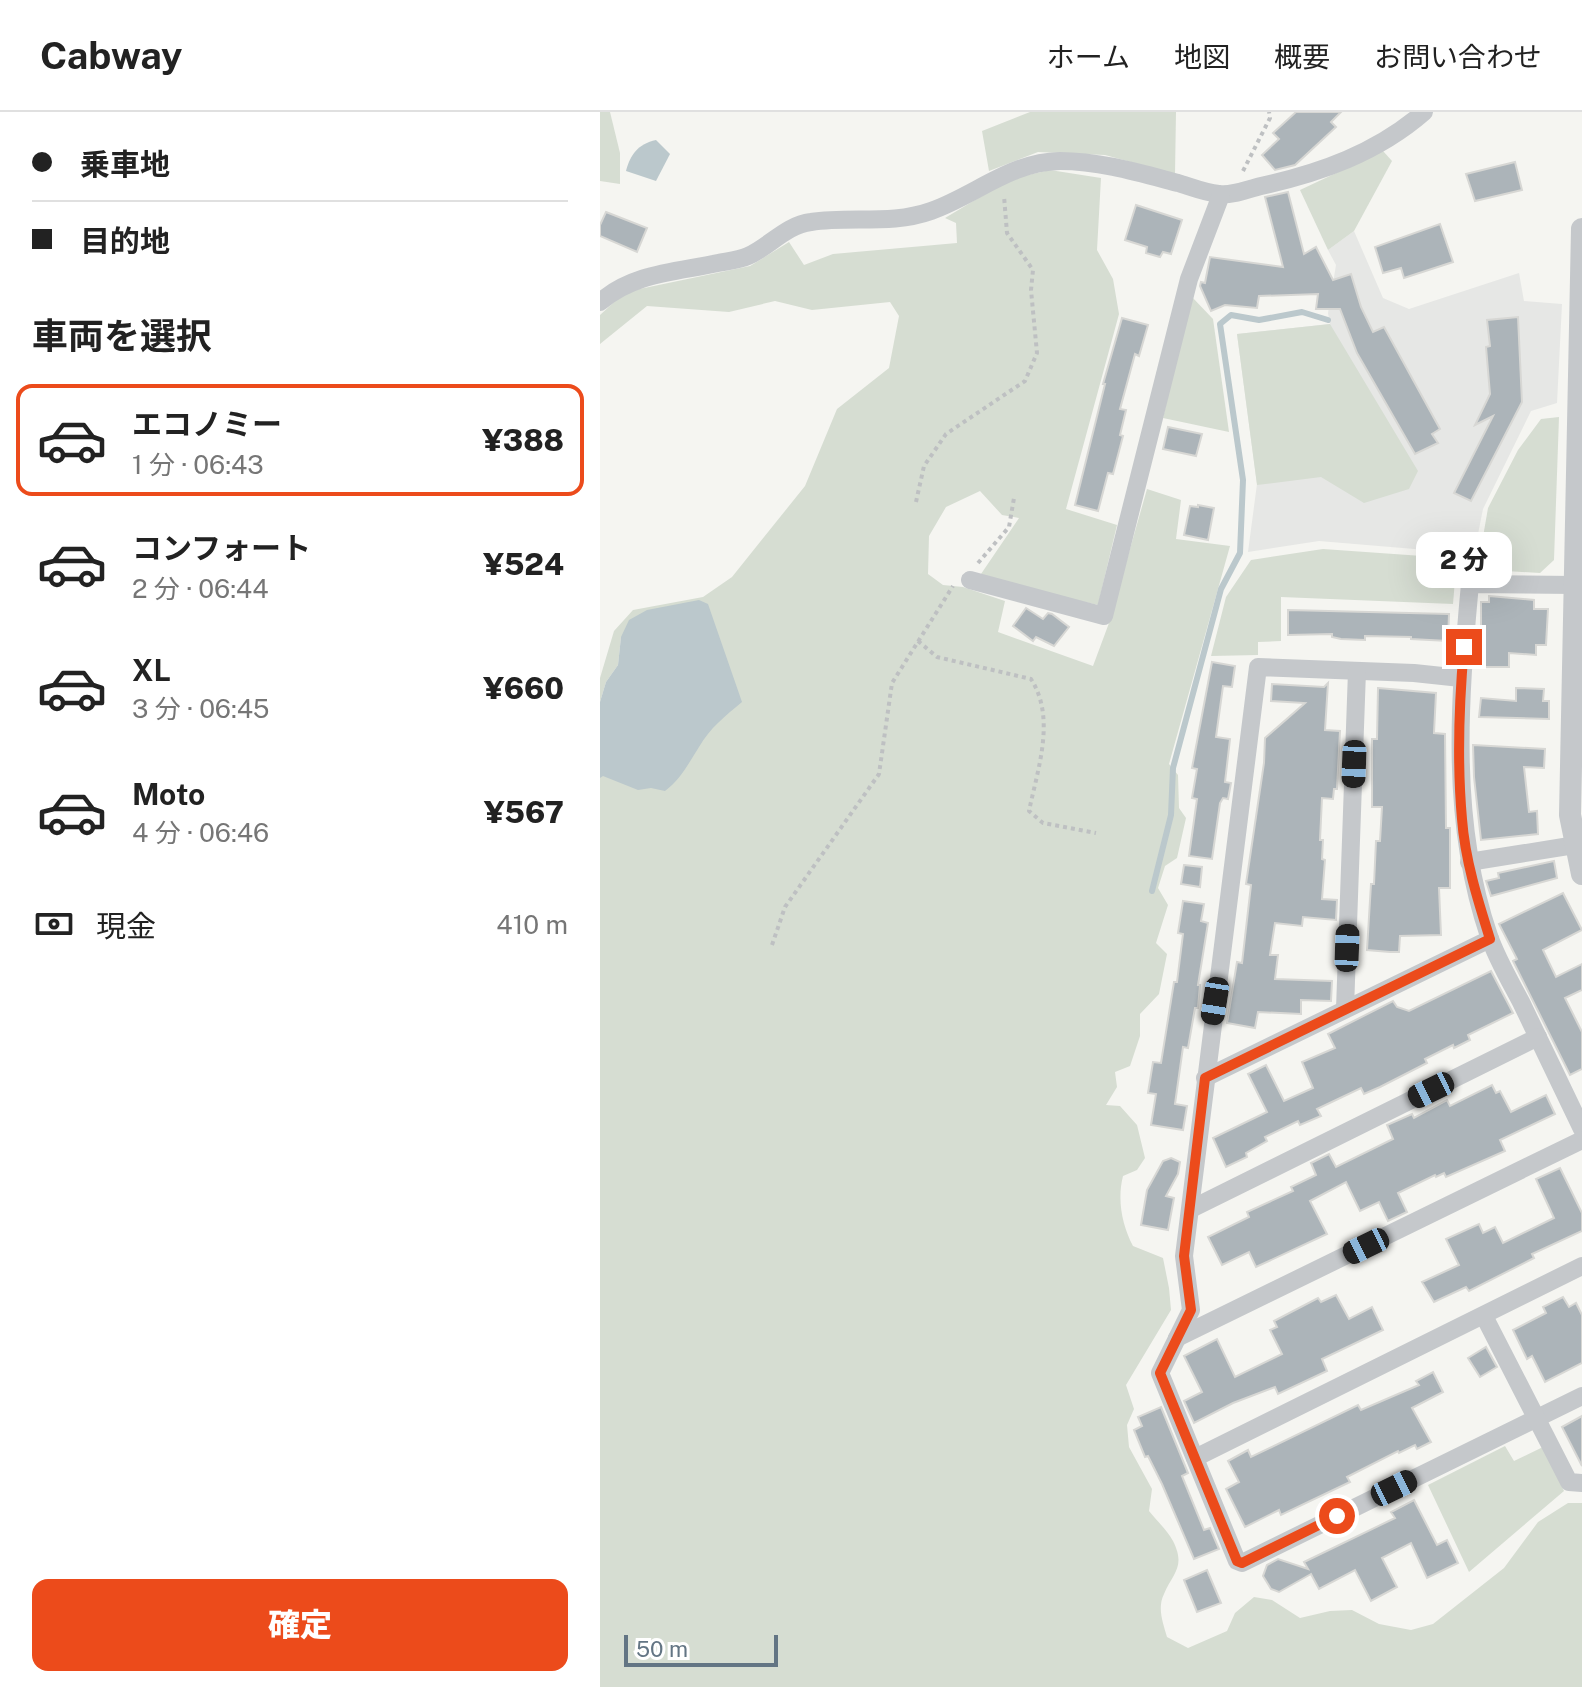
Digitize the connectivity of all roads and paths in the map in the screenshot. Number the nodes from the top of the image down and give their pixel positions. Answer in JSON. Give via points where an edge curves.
{"nodes":[{"id":1,"x":1269,"y":112,"type":"edge"},
{"id":2,"x":1424,"y":112,"type":"edge"},
{"id":3,"x":1003,"y":174,"type":"junction"},
{"id":4,"x":1248,"y":189,"type":"junction"},
{"id":5,"x":1221,"y":195,"type":"junction"},
{"id":6,"x":1582,"y":229,"type":"edge"},
{"id":7,"x":600,"y":302,"type":"edge"},
{"id":8,"x":1014,"y":498,"type":"dead end"},
{"id":9,"x":916,"y":502,"type":"dead end"},
{"id":10,"x":970,"y":580,"type":"junction"},
{"id":11,"x":1575,"y":585,"type":"junction"},
{"id":12,"x":918,"y":641,"type":"junction"},
{"id":13,"x":1578,"y":652,"type":"edge"},
{"id":14,"x":1357,"y":671,"type":"junction"},
{"id":15,"x":1461,"y":678,"type":"junction"},
{"id":16,"x":1096,"y":833,"type":"dead end"},
{"id":17,"x":1579,"y":844,"type":"edge"},
{"id":18,"x":1469,"y":862,"type":"junction"},
{"id":19,"x":1582,"y":874,"type":"edge"},
{"id":20,"x":1490,"y":939,"type":"junction"},
{"id":21,"x":772,"y":945,"type":"dead end"},
{"id":22,"x":1345,"y":1009,"type":"junction"},
{"id":23,"x":1538,"y":1037,"type":"junction"},
{"id":24,"x":1205,"y":1078,"type":"junction"},
{"id":25,"x":1582,"y":1129,"type":"edge"},
{"id":26,"x":1582,"y":1140,"type":"edge"},
{"id":27,"x":1191,"y":1209,"type":"junction"},
{"id":28,"x":1582,"y":1266,"type":"edge"},
{"id":29,"x":1484,"y":1316,"type":"junction"},
{"id":30,"x":1177,"y":1338,"type":"junction"},
{"id":31,"x":1582,"y":1396,"type":"edge"},
{"id":32,"x":1537,"y":1418,"type":"junction"},
{"id":33,"x":1195,"y":1458,"type":"junction"},
{"id":34,"x":1582,"y":1483,"type":"edge"}],
"edges":[{"from":1,"to":4,"type":"path","via":[[1241,174]]},
{"from":2,"to":4,"type":"street","via":[[1406,128],[1338,164]]},
{"from":3,"to":5,"type":"street","via":[[1032,163],[1062,161],[1129,170]]},
{"from":3,"to":7,"type":"street","via":[[932,211],[807,222],[748,256],[655,274],[616,288]]},
{"from":3,"to":9,"type":"path","via":[[1007,233],[1033,270],[1037,353],[1025,381],[946,434],[924,466]]},
{"from":4,"to":5,"type":"street"},
{"from":5,"to":10,"type":"street","via":[[1189,279],[1104,616]]},
{"from":6,"to":11,"type":"street"},
{"from":8,"to":10,"type":"path","via":[[1009,527],[979,560]]},
{"from":10,"to":12,"type":"path","via":[[952,587]]},
{"from":11,"to":13,"type":"street"},
{"from":11,"to":15,"type":"street","via":[[1470,584]]},
{"from":12,"to":16,"type":"path","via":[[937,657],[1031,679],[1041,694],[1044,739],[1029,811],[1043,823]]},
{"from":12,"to":21,"type":"path","via":[[892,683],[879,774],[785,907]]},
{"from":13,"to":17,"type":"street","via":[[1570,815]]},
{"from":14,"to":15,"type":"street"},
{"from":14,"to":22,"type":"street"},
{"from":14,"to":24,"type":"street","via":[[1258,667]]},
{"from":15,"to":18,"type":"street","via":[[1462,821]]},
{"from":17,"to":18,"type":"street"},
{"from":17,"to":19,"type":"street"},
{"from":18,"to":20,"type":"street"},
{"from":20,"to":22,"type":"street"},
{"from":20,"to":23,"type":"street"},
{"from":22,"to":24,"type":"street"},
{"from":23,"to":25,"type":"street"},
{"from":23,"to":27,"type":"street"},
{"from":24,"to":27,"type":"street"},
{"from":26,"to":30,"type":"street"},
{"from":27,"to":30,"type":"street","via":[[1184,1256],[1191,1310]]},
{"from":28,"to":29,"type":"street"},
{"from":29,"to":32,"type":"street"},
{"from":29,"to":33,"type":"street"},
{"from":30,"to":33,"type":"street","via":[[1160,1373]]},
{"from":31,"to":32,"type":"street"},
{"from":32,"to":33,"type":"street","via":[[1242,1563]]},
{"from":32,"to":34,"type":"street","via":[[1569,1482]]}]}
